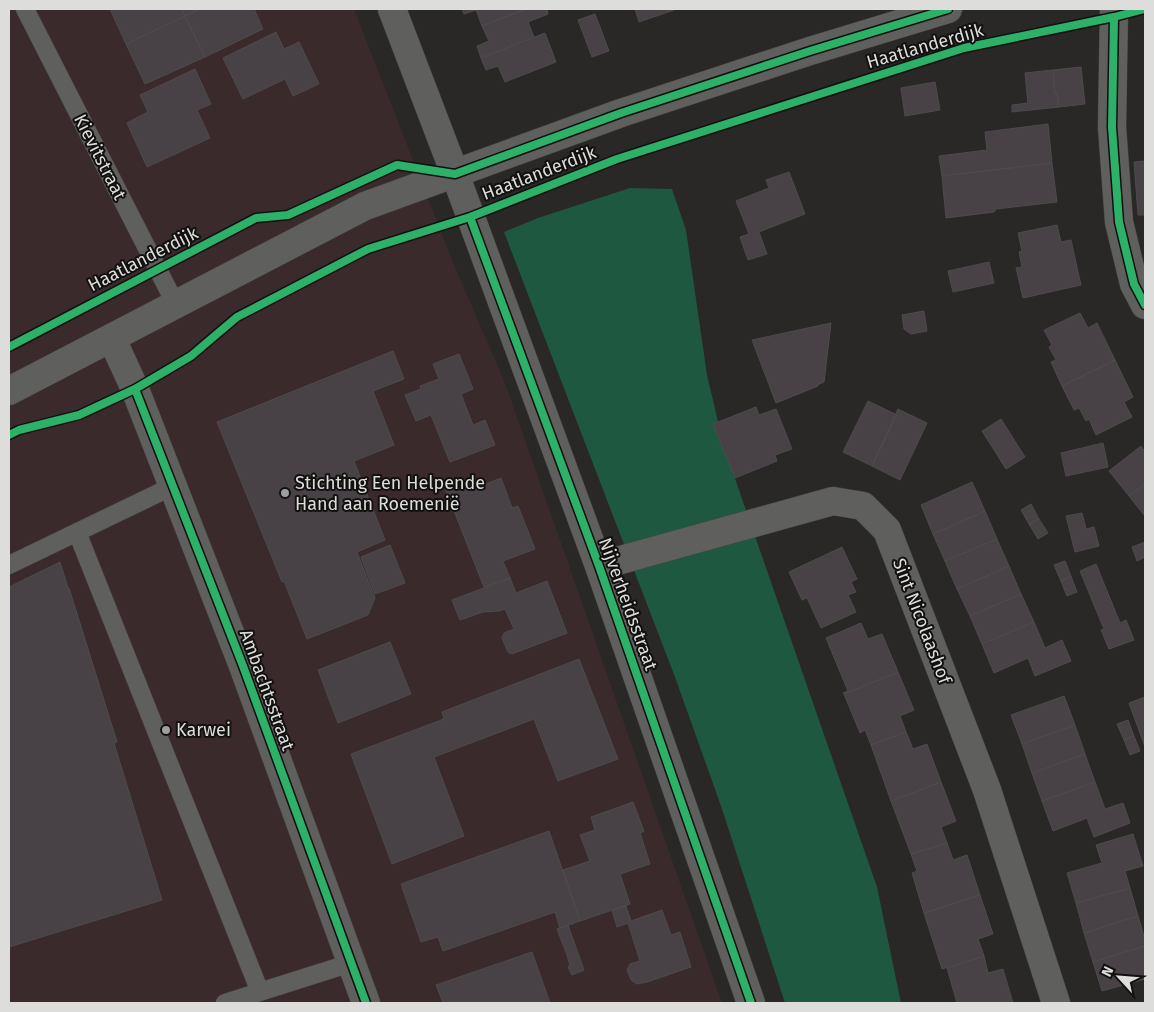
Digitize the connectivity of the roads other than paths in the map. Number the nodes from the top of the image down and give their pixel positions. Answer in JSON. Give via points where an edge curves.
{"nodes":[{"id":1,"x":25,"y":9,"type":"edge"},
{"id":2,"x":392,"y":9,"type":"edge"},
{"id":3,"x":948,"y":9,"type":"edge"},
{"id":4,"x":1114,"y":9,"type":"edge"},
{"id":5,"x":454,"y":174,"type":"junction"},
{"id":6,"x":176,"y":305,"type":"junction"},
{"id":7,"x":1145,"y":305,"type":"edge"},
{"id":8,"x":112,"y":339,"type":"junction"},
{"id":9,"x":9,"y":392,"type":"edge"},
{"id":10,"x":173,"y":486,"type":"junction"},
{"id":11,"x":77,"y":532,"type":"junction"},
{"id":12,"x":9,"y":565,"type":"edge"},
{"id":13,"x":599,"y":566,"type":"junction"},
{"id":14,"x":351,"y":963,"type":"junction"},
{"id":15,"x":260,"y":992,"type":"junction"},
{"id":16,"x":225,"y":1003,"type":"edge"},
{"id":17,"x":366,"y":1003,"type":"edge"},
{"id":18,"x":750,"y":1003,"type":"edge"},
{"id":19,"x":1056,"y":1003,"type":"edge"}],
"edges":[{"from":1,"to":6,"type":"lane","name":"Kievitstraat"},
{"from":2,"to":5,"type":"street"},
{"from":3,"to":5,"type":"street","name":"Haatlanderdijk","via":[[621,113]]},
{"from":4,"to":7,"type":"street","via":[[1112,127],[1119,222],[1134,284]]},
{"from":5,"to":6,"type":"street","name":"Haatlanderdijk","via":[[365,206]]},
{"from":5,"to":13,"type":"street","name":"Nijverheidsstraat"},
{"from":6,"to":8,"type":"street","name":"Haatlanderdijk"},
{"from":8,"to":9,"type":"street","name":"Haatlanderdijk"},
{"from":8,"to":10,"type":"street","name":"Ambachtsstraat"},
{"from":10,"to":11,"type":"lane"},
{"from":10,"to":14,"type":"street","name":"Ambachtsstraat","via":[[243,666]]},
{"from":11,"to":12,"type":"lane"},
{"from":11,"to":15,"type":"lane"},
{"from":13,"to":18,"type":"street","name":"Nijverheidsstraat"},
{"from":13,"to":19,"type":"street","name":"Sint Nicolaashof","via":[[833,501],[863,506],[887,530],[987,790]]},
{"from":14,"to":15,"type":"lane"},
{"from":14,"to":17,"type":"street","name":"Ambachtsstraat"},
{"from":15,"to":16,"type":"lane"}]}
